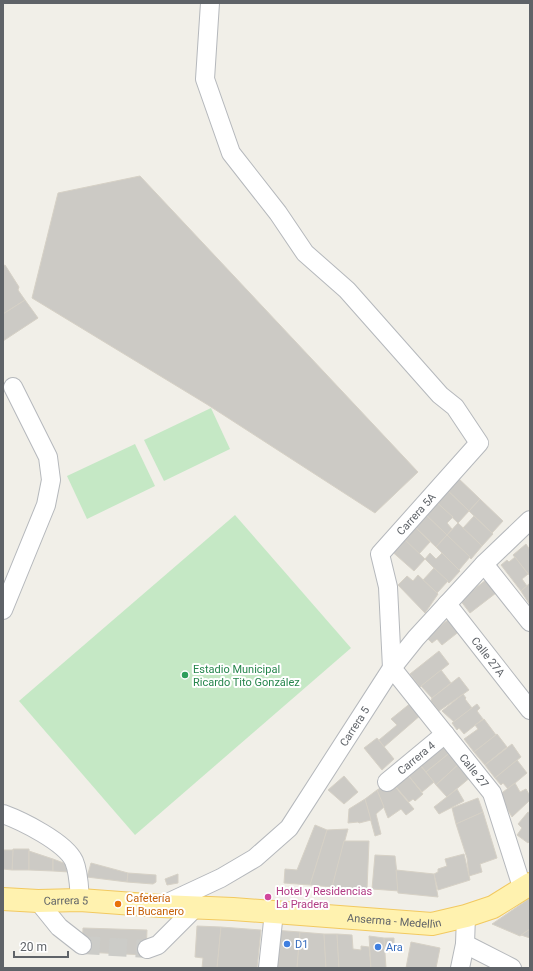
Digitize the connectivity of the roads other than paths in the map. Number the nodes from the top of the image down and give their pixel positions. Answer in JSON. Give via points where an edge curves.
{"nodes":[{"id":1,"x":210,"y":3,"type":"edge"},
{"id":2,"x":13,"y":387,"type":"dead end"},
{"id":3,"x":452,"y":474,"type":"dead end"},
{"id":4,"x":530,"y":520,"type":"edge"},
{"id":5,"x":380,"y":554,"type":"junction"},
{"id":6,"x":484,"y":564,"type":"junction"},
{"id":7,"x":447,"y":604,"type":"junction"},
{"id":8,"x":3,"y":610,"type":"edge"},
{"id":9,"x":530,"y":622,"type":"edge"},
{"id":10,"x":392,"y":668,"type":"junction"},
{"id":11,"x":530,"y":710,"type":"edge"},
{"id":12,"x":445,"y":734,"type":"junction"},
{"id":13,"x":387,"y":782,"type":"dead end"},
{"id":14,"x":3,"y":814,"type":"edge"},
{"id":15,"x":526,"y":887,"type":"edge"},
{"id":16,"x":3,"y":899,"type":"edge"},
{"id":17,"x":80,"y":900,"type":"junction"},
{"id":18,"x":38,"y":901,"type":"junction"},
{"id":19,"x":130,"y":904,"type":"joint"},
{"id":20,"x":161,"y":906,"type":"junction"},
{"id":21,"x":196,"y":908,"type":"junction"},
{"id":22,"x":274,"y":912,"type":"junction"},
{"id":23,"x":466,"y":916,"type":"junction"},
{"id":24,"x":465,"y":944,"type":"junction"},
{"id":25,"x":82,"y":945,"type":"tunnel mouth"},
{"id":26,"x":146,"y":949,"type":"tunnel mouth"},
{"id":27,"x":268,"y":968,"type":"edge"},
{"id":28,"x":460,"y":968,"type":"edge"},
{"id":29,"x":512,"y":968,"type":"edge"}],
"edges":[{"from":1,"to":5,"type":"street","via":[[205,79],[231,153],[305,253],[347,290],[440,395],[455,407],[479,443]]},
{"from":2,"to":8,"type":"street","via":[[48,457],[51,480],[46,505]]},
{"from":3,"to":5,"type":"street","name":"Carrera 5A"},
{"from":4,"to":6,"type":"street","name":"Carrera 5"},
{"from":5,"to":10,"type":"street","via":[[388,587]]},
{"from":6,"to":7,"type":"street","name":"Carrera 5"},
{"from":6,"to":9,"type":"street"},
{"from":7,"to":10,"type":"street","name":"Carrera 5"},
{"from":7,"to":11,"type":"street","name":"Calle 27A"},
{"from":10,"to":12,"type":"street","name":"Calle 27"},
{"from":10,"to":20,"type":"street","name":"Carrera 5","via":[[289,828],[255,858],[221,878]]},
{"from":12,"to":13,"type":"street","name":"Carrera 4"},
{"from":12,"to":15,"type":"street","name":"Calle 27","via":[[492,793]]},
{"from":14,"to":17,"type":"street","via":[[26,823],[54,840],[73,859]]},
{"from":15,"to":23,"type":"main road","name":"Anserma - Medellin","via":[[493,908]]},
{"from":16,"to":18,"type":"main road","name":"Carrera 5"},
{"from":17,"to":18,"type":"main road","name":"Carrera 5"},
{"from":17,"to":19,"type":"main road","name":"Carrera 5"},
{"from":18,"to":25,"type":"street","via":[[59,927]]},
{"from":19,"to":20,"type":"main road","name":"Anserma - Medellin"},
{"from":20,"to":21,"type":"main road","name":"Anserma - Medellin"},
{"from":21,"to":22,"type":"main road","name":"Anserma - Medellin"},
{"from":21,"to":26,"type":"street","via":[[158,945]]},
{"from":22,"to":23,"type":"main road","name":"Anserma - Medellin","via":[[432,924]]},
{"from":22,"to":27,"type":"street"},
{"from":23,"to":24,"type":"street"},
{"from":24,"to":28,"type":"street"},
{"from":24,"to":29,"type":"street"}]}
